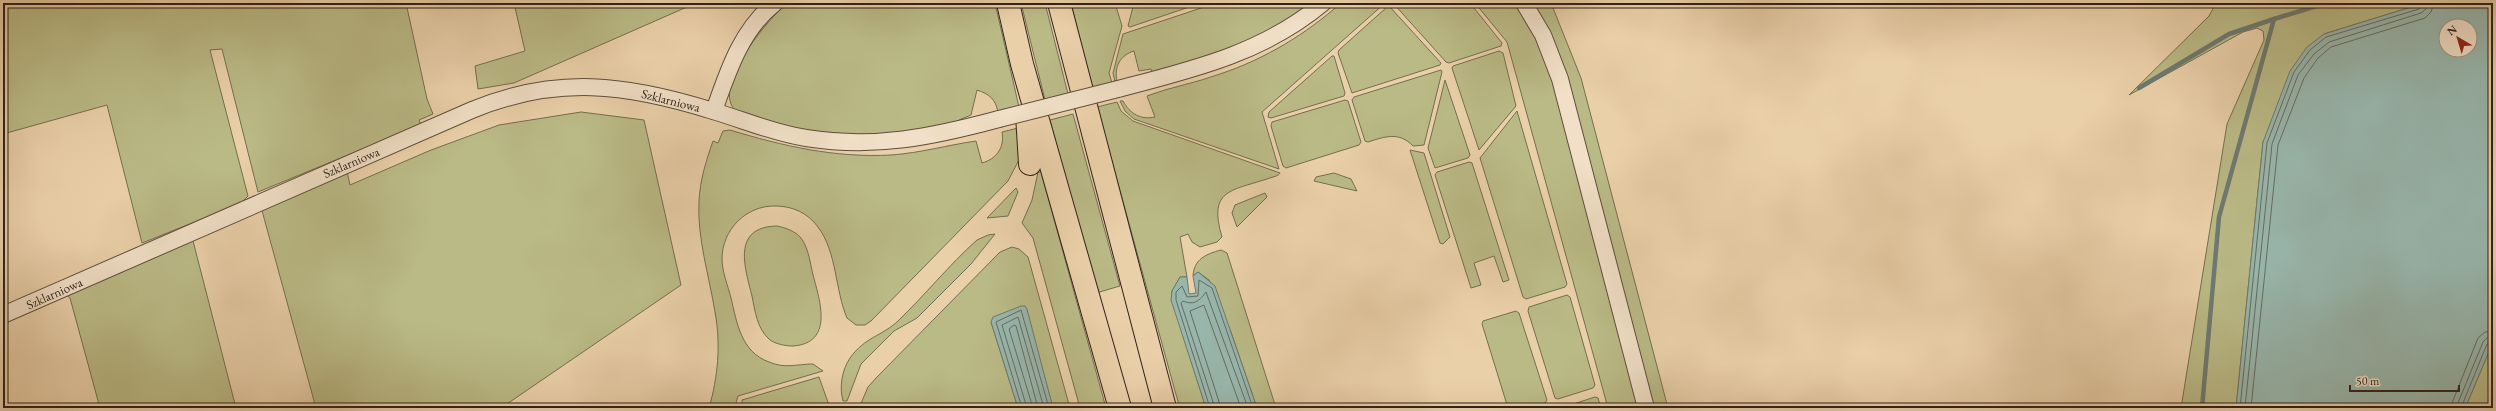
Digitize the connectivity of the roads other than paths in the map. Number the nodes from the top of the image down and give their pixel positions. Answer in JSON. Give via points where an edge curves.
{"nodes":[{"id":1,"x":775,"y":3,"type":"edge"},
{"id":2,"x":1008,"y":3,"type":"edge"},
{"id":3,"x":1059,"y":3,"type":"edge"},
{"id":4,"x":1323,"y":3,"type":"edge"},
{"id":5,"x":1524,"y":3,"type":"edge"},
{"id":6,"x":1022,"y":64,"type":"junction"},
{"id":7,"x":714,"y":111,"type":"junction"},
{"id":8,"x":1030,"y":164,"type":"dead end"},
{"id":9,"x":3,"y":315,"type":"edge"},
{"id":10,"x":1157,"y":381,"type":"junction"},
{"id":11,"x":1120,"y":408,"type":"edge"},
{"id":12,"x":1165,"y":408,"type":"edge"},
{"id":13,"x":1168,"y":408,"type":"edge"},
{"id":14,"x":1646,"y":408,"type":"edge"}],
"edges":[{"from":1,"to":7,"type":"street","via":[[754,24],[740,46]]},
{"from":2,"to":6,"type":"highway"},
{"from":3,"to":10,"type":"highway"},
{"from":4,"to":7,"type":"street","name":"Szklarniowa","bridge":true,"via":[[1300,21],[1252,48],[1196,68],[922,138],[870,144],[799,137],[756,126]]},
{"from":5,"to":14,"type":"street","via":[[1543,35],[1560,79]]},
{"from":6,"to":8,"type":"highway"},
{"from":6,"to":11,"type":"highway"},
{"from":7,"to":9,"type":"street","name":"Szklarniowa","via":[[626,90],[584,86],[521,92],[472,110]]},
{"from":10,"to":12,"type":"highway"},
{"from":10,"to":13,"type":"highway"}]}
